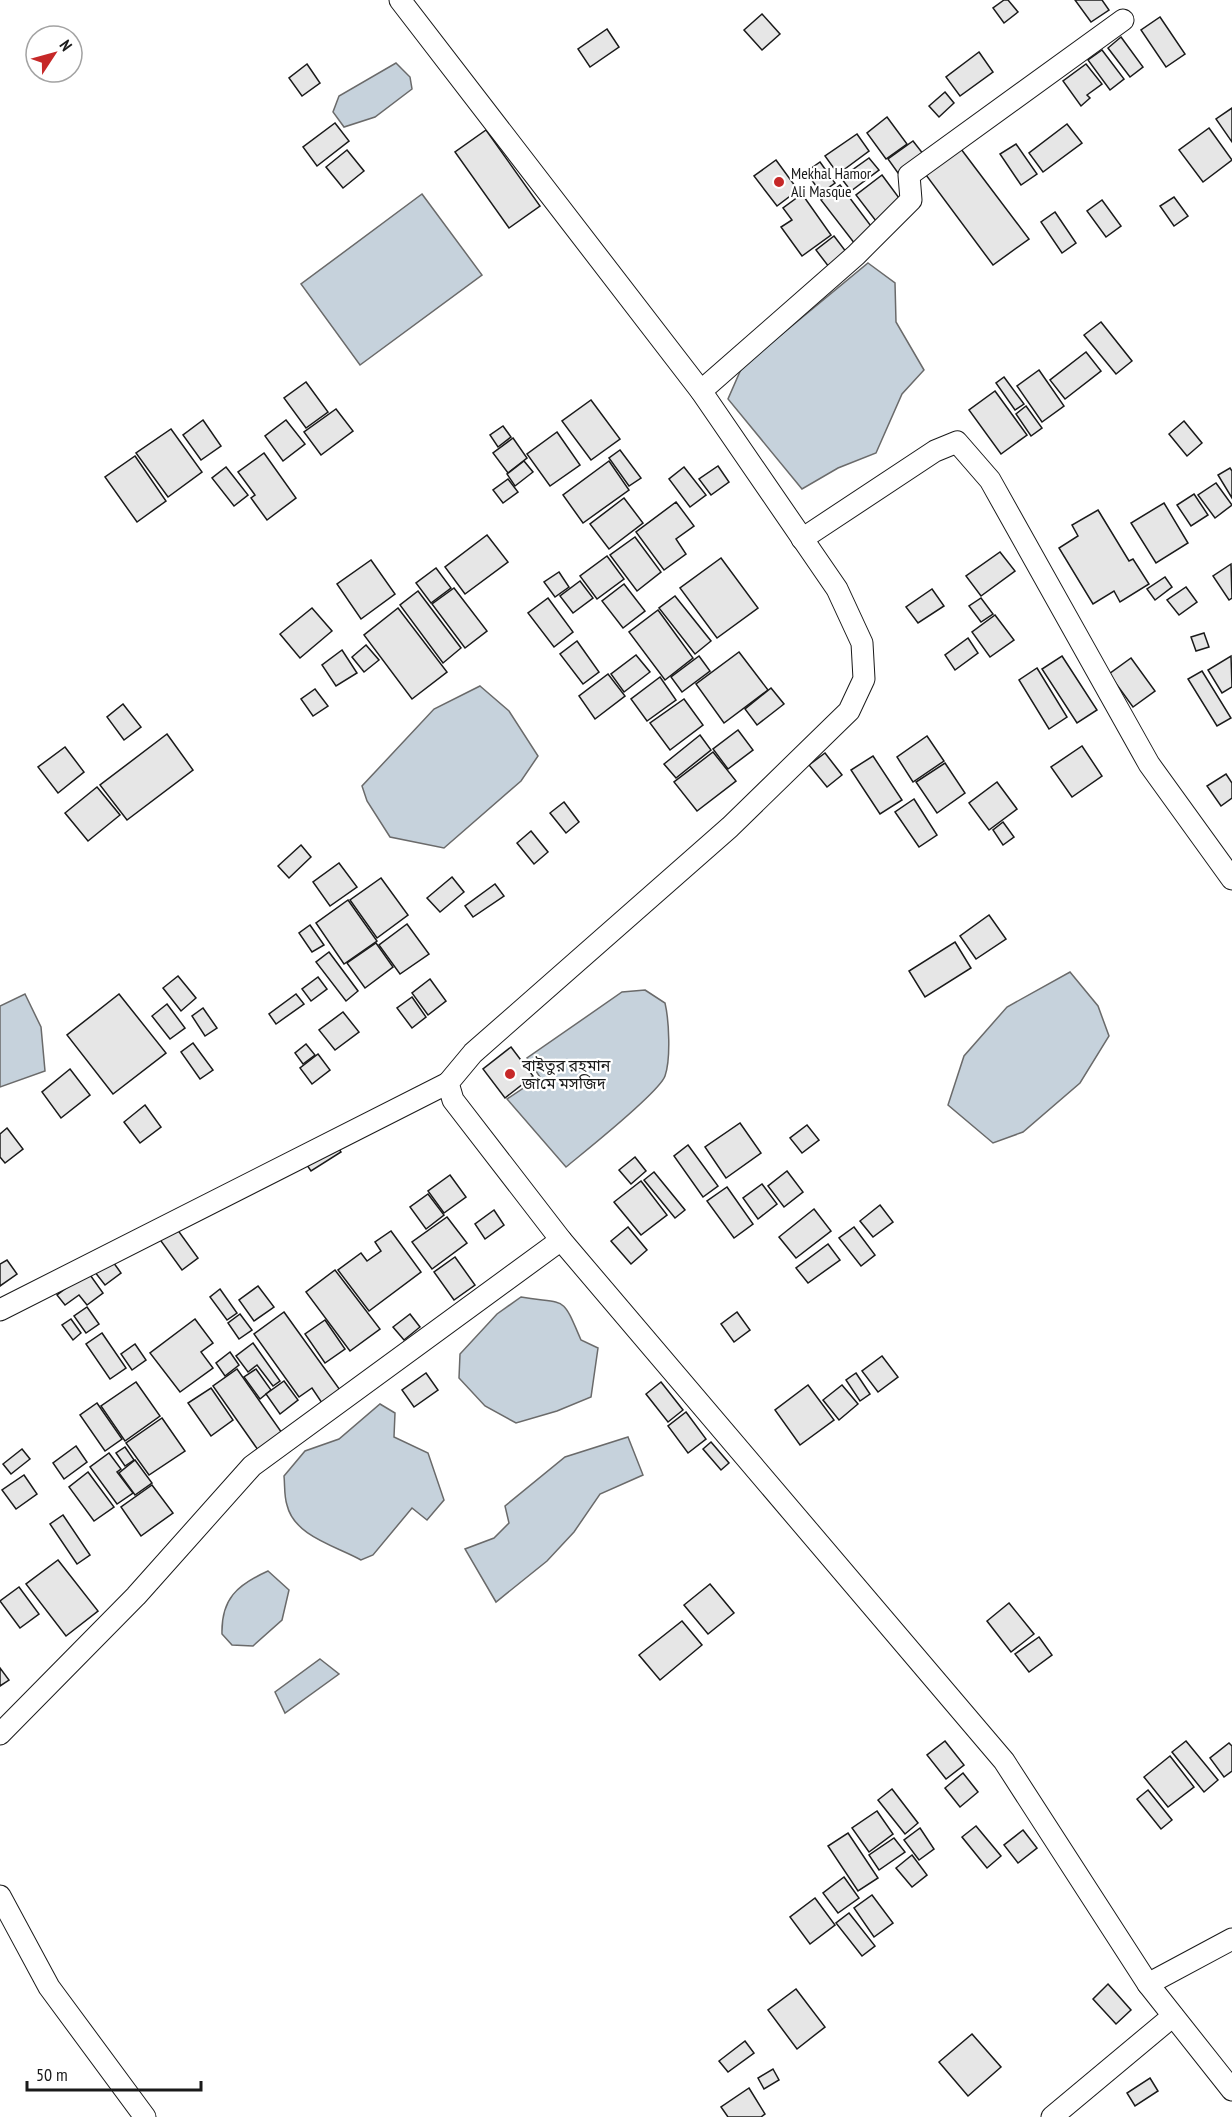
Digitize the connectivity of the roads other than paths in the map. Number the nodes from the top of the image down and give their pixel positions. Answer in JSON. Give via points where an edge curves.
{"nodes":[{"id":1,"x":400,"y":0,"type":"edge"},
{"id":2,"x":1123,"y":20,"type":"dead end"},
{"id":3,"x":701,"y":391,"type":"junction"},
{"id":4,"x":802,"y":539,"type":"junction"},
{"id":5,"x":1232,"y":879,"type":"edge"},
{"id":6,"x":448,"y":1083,"type":"junction"},
{"id":7,"x":561,"y":1240,"type":"junction"},
{"id":8,"x":0,"y":1310,"type":"edge"},
{"id":9,"x":0,"y":1734,"type":"edge"},
{"id":10,"x":0,"y":1896,"type":"edge"},
{"id":11,"x":1232,"y":1939,"type":"edge"},
{"id":12,"x":1148,"y":1984,"type":"junction"},
{"id":13,"x":1173,"y":2016,"type":"junction"},
{"id":14,"x":1232,"y":2090,"type":"edge"},
{"id":15,"x":145,"y":2117,"type":"edge"},
{"id":16,"x":1052,"y":2117,"type":"edge"}],
"edges":[{"from":1,"to":3,"type":"street"},
{"from":2,"to":3,"type":"street","via":[[909,175],[911,200],[856,255]]},
{"from":3,"to":4,"type":"street"},
{"from":4,"to":5,"type":"street","via":[[935,451],[957,442],[996,489],[1149,764]]},
{"from":4,"to":6,"type":"street","via":[[837,589],[862,643],[864,679],[849,711],[730,827],[473,1053]]},
{"from":6,"to":7,"type":"street","via":[[453,1100]]},
{"from":6,"to":8,"type":"street"},
{"from":7,"to":9,"type":"street","via":[[252,1466],[136,1596]]},
{"from":7,"to":12,"type":"street","via":[[1004,1761]]},
{"from":10,"to":15,"type":"street","via":[[48,1987]]},
{"from":11,"to":12,"type":"street"},
{"from":12,"to":13,"type":"street"},
{"from":13,"to":14,"type":"street"},
{"from":13,"to":16,"type":"street"}]}
